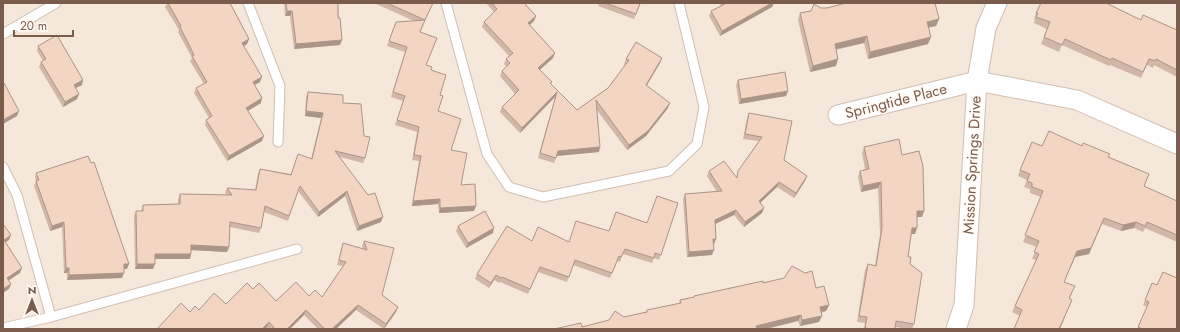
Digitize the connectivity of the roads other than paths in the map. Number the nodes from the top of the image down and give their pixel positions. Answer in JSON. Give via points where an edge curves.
{"nodes":[{"id":1,"x":56,"y":3,"type":"edge"},
{"id":2,"x":248,"y":3,"type":"edge"},
{"id":3,"x":446,"y":3,"type":"edge"},
{"id":4,"x":679,"y":3,"type":"edge"},
{"id":5,"x":997,"y":3,"type":"edge"},
{"id":6,"x":3,"y":34,"type":"edge"},
{"id":7,"x":977,"y":81,"type":"junction"},
{"id":8,"x":838,"y":115,"type":"dead end"},
{"id":9,"x":278,"y":142,"type":"dead end"},
{"id":10,"x":1177,"y":144,"type":"edge"},
{"id":11,"x":3,"y":167,"type":"edge"},
{"id":12,"x":297,"y":249,"type":"dead end"},
{"id":13,"x":51,"y":317,"type":"junction"},
{"id":14,"x":3,"y":328,"type":"edge"},
{"id":15,"x":956,"y":329,"type":"edge"}],
"edges":[{"from":1,"to":6,"type":"lane"},
{"from":2,"to":9,"type":"lane","via":[[280,86]]},
{"from":3,"to":4,"type":"lane","via":[[487,154],[509,187],[543,197],[669,171],[697,144],[704,108]]},
{"from":5,"to":7,"type":"street","name":"Mission Springs Drive","via":[[986,28]]},
{"from":7,"to":8,"type":"street","name":"Springtide Place"},
{"from":7,"to":10,"type":"street","via":[[1078,100]]},
{"from":7,"to":15,"type":"street","name":"Mission Springs Drive","via":[[964,305]]},
{"from":11,"to":13,"type":"lane","via":[[17,195]]},
{"from":12,"to":13,"type":"lane"},
{"from":13,"to":14,"type":"lane"}]}
